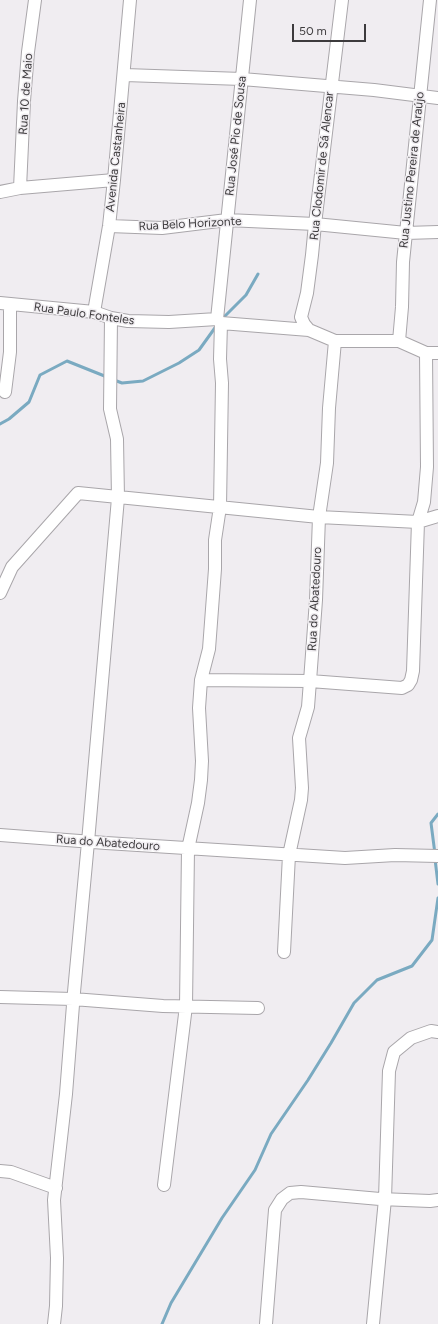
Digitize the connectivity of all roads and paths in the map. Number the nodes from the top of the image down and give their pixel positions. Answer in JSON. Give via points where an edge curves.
{"nodes":[{"id":1,"x":35,"y":0,"type":"edge"},
{"id":2,"x":130,"y":0,"type":"edge"},
{"id":3,"x":250,"y":0,"type":"edge"},
{"id":4,"x":342,"y":0,"type":"edge"},
{"id":5,"x":430,"y":0,"type":"edge"},
{"id":6,"x":125,"y":75,"type":"junction"},
{"id":7,"x":242,"y":79,"type":"junction"},
{"id":8,"x":331,"y":86,"type":"junction"},
{"id":9,"x":419,"y":96,"type":"junction"},
{"id":10,"x":438,"y":98,"type":"edge"},
{"id":11,"x":114,"y":180,"type":"junction"},
{"id":12,"x":20,"y":188,"type":"junction"},
{"id":13,"x":0,"y":192,"type":"edge"},
{"id":14,"x":227,"y":220,"type":"junction"},
{"id":15,"x":315,"y":224,"type":"junction"},
{"id":16,"x":109,"y":226,"type":"junction"},
{"id":17,"x":438,"y":232,"type":"edge"},
{"id":18,"x":406,"y":233,"type":"junction"},
{"id":19,"x":5,"y":303,"type":"edge"},
{"id":20,"x":94,"y":312,"type":"junction"},
{"id":21,"x":111,"y":318,"type":"junction"},
{"id":22,"x":219,"y":321,"type":"junction"},
{"id":23,"x":309,"y":330,"type":"junction"},
{"id":24,"x":335,"y":341,"type":"junction"},
{"id":25,"x":399,"y":341,"type":"junction"},
{"id":26,"x":432,"y":353,"type":"edge"},
{"id":27,"x":3,"y":395,"type":"edge"},
{"id":28,"x":118,"y":498,"type":"junction"},
{"id":29,"x":220,"y":507,"type":"junction"},
{"id":30,"x":438,"y":516,"type":"edge"},
{"id":31,"x":319,"y":517,"type":"junction"},
{"id":32,"x":418,"y":522,"type":"junction"},
{"id":33,"x":0,"y":593,"type":"edge"},
{"id":34,"x":201,"y":680,"type":"junction"},
{"id":35,"x":310,"y":681,"type":"junction"},
{"id":36,"x":0,"y":835,"type":"edge"},
{"id":37,"x":88,"y":842,"type":"junction"},
{"id":38,"x":188,"y":848,"type":"junction"},
{"id":39,"x":289,"y":855,"type":"junction"},
{"id":40,"x":438,"y":856,"type":"edge"},
{"id":41,"x":284,"y":952,"type":"dead end"},
{"id":42,"x":0,"y":997,"type":"edge"},
{"id":43,"x":73,"y":999,"type":"junction"},
{"id":44,"x":186,"y":1006,"type":"junction"},
{"id":45,"x":258,"y":1008,"type":"dead end"},
{"id":46,"x":438,"y":1032,"type":"edge"},
{"id":47,"x":0,"y":1171,"type":"edge"},
{"id":48,"x":164,"y":1185,"type":"dead end"},
{"id":49,"x":56,"y":1188,"type":"junction"},
{"id":50,"x":385,"y":1199,"type":"junction"},
{"id":51,"x":438,"y":1200,"type":"edge"},
{"id":52,"x":54,"y":1324,"type":"edge"},
{"id":53,"x":266,"y":1324,"type":"edge"},
{"id":54,"x":372,"y":1324,"type":"edge"}],
"edges":[{"from":1,"to":12,"type":"street","name":"Rua 10 de Maio","via":[[24,101]]},
{"from":2,"to":6,"type":"street","name":"Avenida Castanheira"},
{"from":3,"to":7,"type":"street","name":"Rua José Pio de Sousa"},
{"from":4,"to":8,"type":"street","name":"Rua Clodomir de Sá Alencar"},
{"from":5,"to":9,"type":"street","name":"Rua Justino Pereira de Araújo"},
{"from":6,"to":7,"type":"street"},
{"from":6,"to":11,"type":"street","name":"Avenida Castanheira"},
{"from":7,"to":8,"type":"street"},
{"from":7,"to":14,"type":"street","name":"Rua José Pio de Sousa"},
{"from":8,"to":9,"type":"street"},
{"from":8,"to":15,"type":"street","name":"Rua Clodomir de Sá Alencar"},
{"from":9,"to":10,"type":"street"},
{"from":9,"to":18,"type":"street","name":"Rua Justino Pereira de Araújo"},
{"from":11,"to":12,"type":"street"},
{"from":11,"to":16,"type":"street","name":"Avenida Castanheira"},
{"from":12,"to":13,"type":"street"},
{"from":14,"to":15,"type":"street","name":"Rua Belo Horizonte"},
{"from":14,"to":16,"type":"street","name":"Rua Belo Horizonte","via":[[162,228]]},
{"from":14,"to":22,"type":"street","name":"Rua José Pio de Sousa"},
{"from":15,"to":18,"type":"street","name":"Rua Belo Horizonte"},
{"from":15,"to":23,"type":"street","name":"Rua Clodomir de Sá Alencar","via":[[308,285],[301,317]]},
{"from":16,"to":20,"type":"street","name":"Avenida Castanheira"},
{"from":17,"to":18,"type":"street","name":"Rua Belo Horizonte"},
{"from":18,"to":25,"type":"street","name":"Rua Justino Pereira de Araújo"},
{"from":19,"to":20,"type":"street","name":"Rua Paulo Fonteles"},
{"from":19,"to":27,"type":"street","via":[[10,352]]},
{"from":20,"to":21,"type":"street","name":"Rua Paulo Fonteles"},
{"from":21,"to":22,"type":"street","name":"Rua Paulo Fonteles","via":[[135,322]]},
{"from":21,"to":28,"type":"street","via":[[110,409],[117,439]]},
{"from":22,"to":23,"type":"street","name":"Rua Paulo Fonteles"},
{"from":22,"to":29,"type":"street","name":"Rua José Pio de Sousa","via":[[222,383]]},
{"from":23,"to":24,"type":"street"},
{"from":24,"to":25,"type":"street"},
{"from":24,"to":31,"type":"street","name":"Rua do Abatedouro","via":[[327,463]]},
{"from":25,"to":26,"type":"street"},
{"from":26,"to":32,"type":"street","via":[[427,467],[424,502]]},
{"from":28,"to":29,"type":"street"},
{"from":28,"to":33,"type":"street","via":[[78,493],[12,567]]},
{"from":28,"to":37,"type":"street"},
{"from":29,"to":31,"type":"street"},
{"from":29,"to":34,"type":"street","name":"Rua José Pio de Sousa","via":[[215,540],[209,649]]},
{"from":30,"to":32,"type":"street"},
{"from":31,"to":32,"type":"street"},
{"from":31,"to":35,"type":"street","name":"Rua do Abatedouro"},
{"from":32,"to":35,"type":"street","via":[[413,671],[408,685],[402,688]]},
{"from":34,"to":35,"type":"street"},
{"from":34,"to":38,"type":"street","name":"Rua José Pio de Sousa","via":[[201,780]]},
{"from":35,"to":39,"type":"street","name":"Rua do Abatedouro","via":[[308,707],[299,738],[301,800]]},
{"from":36,"to":37,"type":"street","name":"Rua do Abatedouro"},
{"from":37,"to":38,"type":"street","name":"Rua do Abatedouro"},
{"from":37,"to":43,"type":"street"},
{"from":38,"to":39,"type":"street","name":"Rua do Abatedouro"},
{"from":38,"to":44,"type":"street","name":"Rua José Pio de Sousa"},
{"from":39,"to":40,"type":"street","name":"Rua do Abatedouro","via":[[344,858]]},
{"from":39,"to":41,"type":"street","name":"Rua do Abatedouro"},
{"from":42,"to":43,"type":"street"},
{"from":43,"to":44,"type":"street"},
{"from":43,"to":49,"type":"street"},
{"from":44,"to":45,"type":"street"},
{"from":44,"to":48,"type":"street","name":"Rua José Pio de Sousa"},
{"from":46,"to":50,"type":"street","via":[[431,1031],[411,1038],[394,1052],[389,1071]]},
{"from":47,"to":49,"type":"street","via":[[11,1172]]},
{"from":49,"to":52,"type":"street","via":[[54,1200],[58,1258]]},
{"from":50,"to":51,"type":"street"},
{"from":50,"to":53,"type":"street","via":[[300,1192],[290,1193],[282,1199],[275,1210]]},
{"from":50,"to":54,"type":"street"}]}
